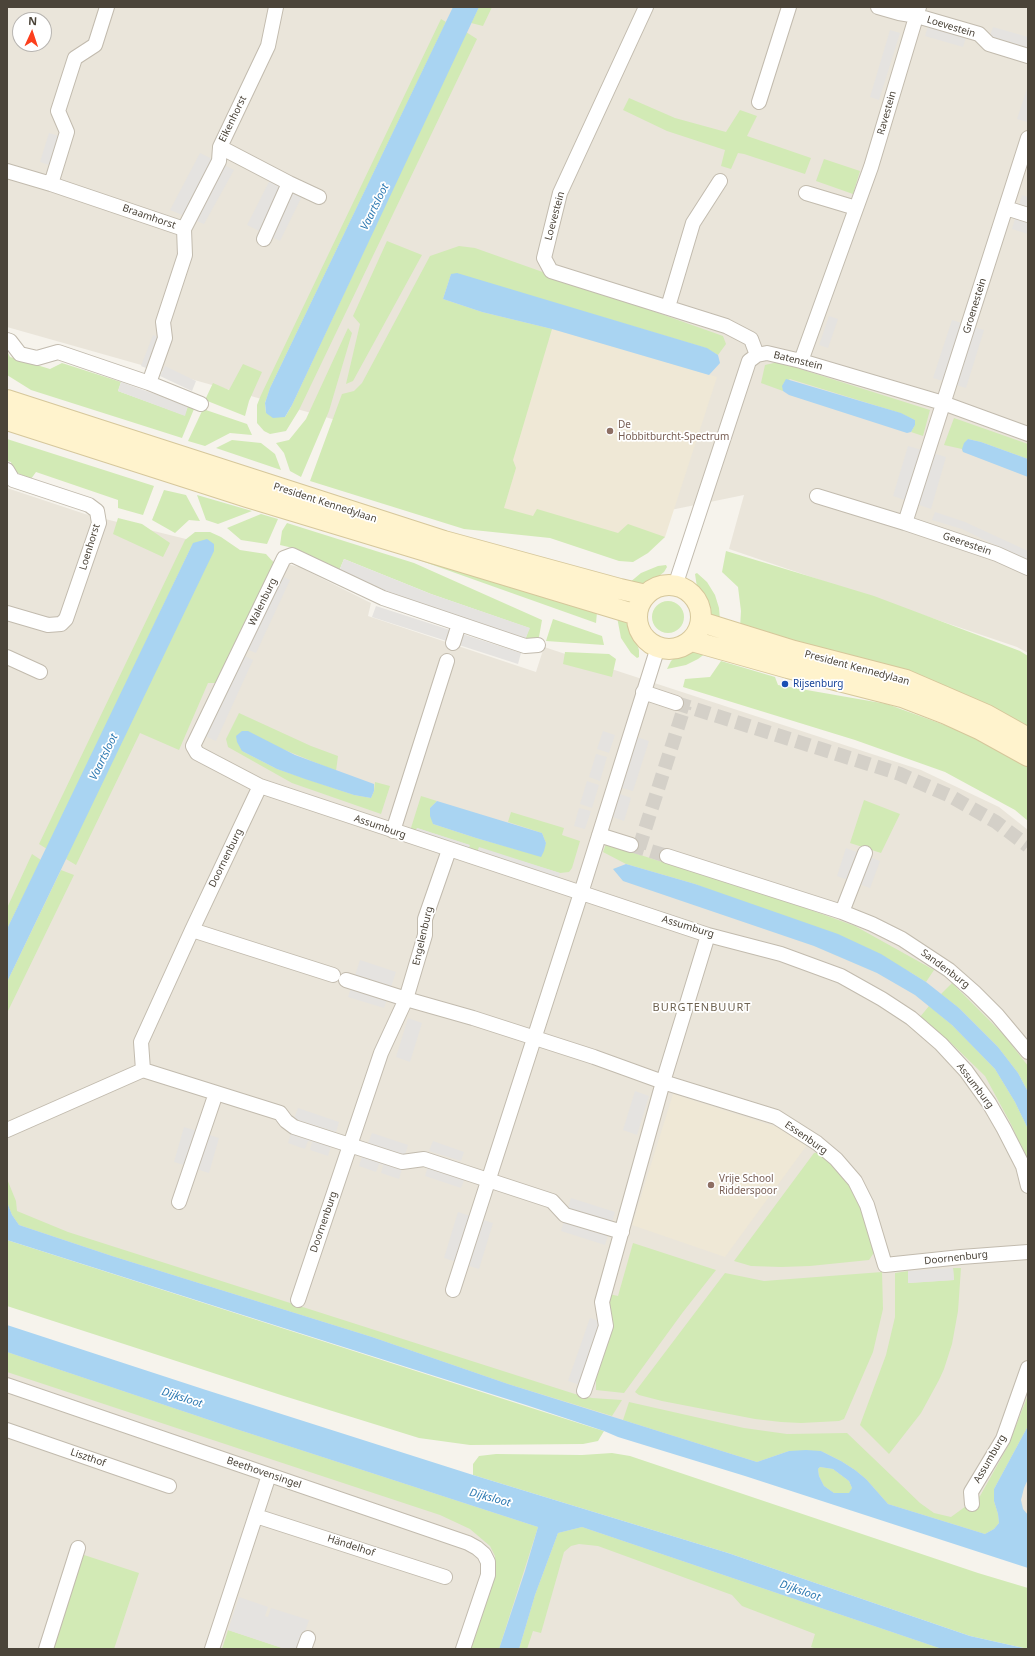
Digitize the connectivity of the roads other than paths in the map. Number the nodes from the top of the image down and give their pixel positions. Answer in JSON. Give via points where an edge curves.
{"nodes":[{"id":1,"x":107,"y":7,"type":"edge"},
{"id":2,"x":276,"y":7,"type":"edge"},
{"id":3,"x":646,"y":7,"type":"edge"},
{"id":4,"x":789,"y":7,"type":"edge"},
{"id":5,"x":878,"y":7,"type":"edge"},
{"id":6,"x":918,"y":12,"type":"edge"},
{"id":7,"x":1028,"y":56,"type":"edge"},
{"id":8,"x":759,"y":102,"type":"dead end"},
{"id":9,"x":1028,"y":138,"type":"edge"},
{"id":10,"x":220,"y":147,"type":"junction"},
{"id":11,"x":7,"y":171,"type":"edge"},
{"id":12,"x":720,"y":181,"type":"dead end"},
{"id":13,"x":289,"y":183,"type":"junction"},
{"id":14,"x":51,"y":184,"type":"junction"},
{"id":15,"x":806,"y":193,"type":"dead end"},
{"id":16,"x":319,"y":197,"type":"dead end"},
{"id":17,"x":856,"y":208,"type":"junction"},
{"id":18,"x":1006,"y":208,"type":"junction"},
{"id":19,"x":1028,"y":215,"type":"edge"},
{"id":20,"x":184,"y":229,"type":"junction"},
{"id":21,"x":264,"y":239,"type":"dead end"},
{"id":22,"x":668,"y":307,"type":"junction"},
{"id":23,"x":7,"y":340,"type":"edge"},
{"id":24,"x":757,"y":355,"type":"junction"},
{"id":25,"x":801,"y":361,"type":"junction"},
{"id":26,"x":149,"y":383,"type":"junction"},
{"id":27,"x":7,"y":400,"type":"edge"},
{"id":28,"x":943,"y":403,"type":"junction"},
{"id":29,"x":201,"y":404,"type":"dead end"},
{"id":30,"x":7,"y":420,"type":"edge"},
{"id":31,"x":1028,"y":434,"type":"edge"},
{"id":32,"x":7,"y":470,"type":"edge"},
{"id":33,"x":817,"y":496,"type":"dead end"},
{"id":34,"x":905,"y":523,"type":"junction"},
{"id":35,"x":1028,"y":568,"type":"edge"},
{"id":36,"x":675,"y":586,"type":"junction"},
{"id":37,"x":646,"y":595,"type":"junction"},
{"id":38,"x":7,"y":613,"type":"edge"},
{"id":39,"x":637,"y":615,"type":"junction"},
{"id":40,"x":701,"y":622,"type":"junction"},
{"id":41,"x":459,"y":624,"type":"junction"},
{"id":42,"x":692,"y":640,"type":"junction"},
{"id":43,"x":453,"y":643,"type":"dead end"},
{"id":44,"x":538,"y":645,"type":"dead end"},
{"id":45,"x":658,"y":647,"type":"junction"},
{"id":46,"x":7,"y":657,"type":"edge"},
{"id":47,"x":448,"y":661,"type":"dead end"},
{"id":48,"x":40,"y":672,"type":"dead end"},
{"id":49,"x":643,"y":692,"type":"junction"},
{"id":50,"x":676,"y":703,"type":"tunnel mouth"},
{"id":51,"x":1028,"y":738,"type":"edge"},
{"id":52,"x":1028,"y":756,"type":"edge"},
{"id":53,"x":260,"y":786,"type":"junction"},
{"id":54,"x":393,"y":831,"type":"junction"},
{"id":55,"x":599,"y":835,"type":"junction"},
{"id":56,"x":631,"y":845,"type":"tunnel mouth"},
{"id":57,"x":448,"y":850,"type":"junction"},
{"id":58,"x":865,"y":852,"type":"dead end"},
{"id":59,"x":667,"y":856,"type":"tunnel mouth"},
{"id":60,"x":581,"y":893,"type":"junction"},
{"id":61,"x":842,"y":912,"type":"junction"},
{"id":62,"x":192,"y":930,"type":"junction"},
{"id":63,"x":708,"y":935,"type":"junction"},
{"id":64,"x":333,"y":975,"type":"dead end"},
{"id":65,"x":346,"y":980,"type":"dead end"},
{"id":66,"x":406,"y":999,"type":"junction"},
{"id":67,"x":534,"y":1039,"type":"junction"},
{"id":68,"x":1028,"y":1052,"type":"edge"},
{"id":69,"x":143,"y":1070,"type":"junction"},
{"id":70,"x":663,"y":1082,"type":"junction"},
{"id":71,"x":216,"y":1093,"type":"junction"},
{"id":72,"x":7,"y":1130,"type":"edge"},
{"id":73,"x":350,"y":1144,"type":"junction"},
{"id":74,"x":488,"y":1180,"type":"junction"},
{"id":75,"x":1028,"y":1186,"type":"edge"},
{"id":76,"x":179,"y":1202,"type":"dead end"},
{"id":77,"x":622,"y":1232,"type":"junction"},
{"id":78,"x":1028,"y":1252,"type":"edge"},
{"id":79,"x":885,"y":1265,"type":"joint"},
{"id":80,"x":453,"y":1290,"type":"dead end"},
{"id":81,"x":298,"y":1300,"type":"dead end"},
{"id":82,"x":1028,"y":1368,"type":"edge"},
{"id":83,"x":7,"y":1385,"type":"edge"},
{"id":84,"x":584,"y":1392,"type":"dead end"},
{"id":85,"x":7,"y":1430,"type":"edge"},
{"id":86,"x":270,"y":1475,"type":"junction"},
{"id":87,"x":169,"y":1486,"type":"dead end"},
{"id":88,"x":972,"y":1504,"type":"dead end"},
{"id":89,"x":256,"y":1516,"type":"junction"},
{"id":90,"x":78,"y":1548,"type":"dead end"},
{"id":91,"x":445,"y":1577,"type":"dead end"},
{"id":92,"x":46,"y":1649,"type":"edge"},
{"id":93,"x":212,"y":1649,"type":"edge"},
{"id":94,"x":463,"y":1649,"type":"edge"}],
"edges":[{"from":1,"to":14,"type":"street","via":[[95,45],[75,58],[58,112],[67,132]]},
{"from":2,"to":10,"type":"street","name":"Eikenhorst","via":[[268,46]]},
{"from":3,"to":22,"type":"street","name":"Loevestein","via":[[560,193],[544,258],[551,272]]},
{"from":4,"to":8,"type":"street"},
{"from":5,"to":6,"type":"street","name":"Loevestein","via":[[899,13]]},
{"from":6,"to":7,"type":"street","name":"Loevestein","via":[[979,34],[989,44]]},
{"from":6,"to":17,"type":"street","name":"Ravestein"},
{"from":9,"to":18,"type":"street","name":"Groenestein"},
{"from":10,"to":13,"type":"street"},
{"from":10,"to":20,"type":"street","name":"Eikenhorst","via":[[219,161]]},
{"from":11,"to":14,"type":"street","name":"Braamhorst"},
{"from":12,"to":22,"type":"street","via":[[693,224]]},
{"from":13,"to":16,"type":"street"},
{"from":13,"to":21,"type":"street"},
{"from":14,"to":20,"type":"street","name":"Braamhorst"},
{"from":15,"to":17,"type":"street"},
{"from":17,"to":25,"type":"street","name":"Ravestein"},
{"from":18,"to":19,"type":"street"},
{"from":18,"to":28,"type":"street","name":"Groenestein"},
{"from":20,"to":26,"type":"street","name":"Braamhorst","via":[[185,255],[164,322],[164,338]]},
{"from":22,"to":24,"type":"street","name":"Loevestein","via":[[726,326],[751,339]]},
{"from":23,"to":26,"type":"street","via":[[20,354],[38,358],[58,352]]},
{"from":24,"to":25,"type":"street","name":"Batenstein","via":[[767,353]]},
{"from":24,"to":36,"type":"street","via":[[749,361]]},
{"from":25,"to":28,"type":"street","name":"Batenstein"},
{"from":26,"to":29,"type":"street"},
{"from":27,"to":37,"type":"street","name":"President Kennedylaan","via":[[444,541]]},
{"from":28,"to":31,"type":"street","name":"Batenstein"},
{"from":28,"to":34,"type":"street"},
{"from":30,"to":39,"type":"street","name":"President Kennedylaan","via":[[247,497]]},
{"from":32,"to":38,"type":"street","name":"Loenhorst","via":[[13,480],[89,505],[97,511],[99,523],[66,619],[61,624],[48,625]]},
{"from":33,"to":34,"type":"street","name":"Geerestein"},
{"from":34,"to":35,"type":"street","name":"Geerestein","via":[[997,554]]},
{"from":36,"to":37,"type":"street","via":[[660,587]]},
{"from":36,"to":40,"type":"street","via":[[686,590],[695,599],[700,610]]},
{"from":37,"to":39,"type":"street"},
{"from":39,"to":45,"type":"street","via":[[642,634]]},
{"from":40,"to":42,"type":"street"},
{"from":40,"to":51,"type":"street","name":"President Kennedylaan","via":[[794,651],[906,680],[986,715]]},
{"from":41,"to":43,"type":"street"},
{"from":41,"to":44,"type":"street","name":"Walenburg","via":[[525,646]]},
{"from":41,"to":53,"type":"street","name":"Walenburg","via":[[383,598],[292,555],[284,558],[193,746],[197,753]]},
{"from":42,"to":45,"type":"street","via":[[681,647]]},
{"from":42,"to":52,"type":"street","name":"President Kennedylaan","via":[[902,697],[981,730]]},
{"from":45,"to":49,"type":"street"},
{"from":46,"to":48,"type":"street"},
{"from":47,"to":54,"type":"street"},
{"from":49,"to":50,"type":"street"},
{"from":49,"to":55,"type":"street"},
{"from":53,"to":54,"type":"street","name":"Assumburg"},
{"from":53,"to":62,"type":"street","name":"Doornenburg"},
{"from":54,"to":57,"type":"street","name":"Assumburg"},
{"from":55,"to":56,"type":"street"},
{"from":55,"to":60,"type":"street"},
{"from":57,"to":60,"type":"street","name":"Assumburg"},
{"from":57,"to":66,"type":"street","name":"Engelenburg","via":[[425,919],[425,935]]},
{"from":58,"to":61,"type":"street"},
{"from":59,"to":61,"type":"street","name":"Sandenburg"},
{"from":60,"to":63,"type":"street","name":"Assumburg"},
{"from":60,"to":67,"type":"street"},
{"from":61,"to":68,"type":"street","name":"Sandenburg","via":[[902,939],[949,970],[997,1015]]},
{"from":62,"to":64,"type":"street"},
{"from":62,"to":69,"type":"street","name":"Doornenburg","via":[[141,1042]]},
{"from":63,"to":70,"type":"street"},
{"from":63,"to":75,"type":"street","name":"Assumburg","via":[[781,954],[841,976],[912,1018],[966,1071],[989,1103],[1023,1166]]},
{"from":65,"to":66,"type":"street"},
{"from":66,"to":67,"type":"street"},
{"from":66,"to":73,"type":"street","name":"Engelenburg","via":[[381,1053]]},
{"from":67,"to":70,"type":"street"},
{"from":67,"to":74,"type":"street"},
{"from":69,"to":71,"type":"street"},
{"from":69,"to":72,"type":"street"},
{"from":70,"to":77,"type":"street"},
{"from":70,"to":79,"type":"street","name":"Essenburg","via":[[776,1118],[817,1143],[836,1159],[855,1181],[867,1205]]},
{"from":71,"to":73,"type":"street","via":[[280,1113],[294,1127]]},
{"from":71,"to":76,"type":"street"},
{"from":73,"to":74,"type":"street","via":[[402,1162],[424,1159]]},
{"from":73,"to":81,"type":"street","name":"Doornenburg"},
{"from":74,"to":77,"type":"street","via":[[552,1200],[565,1215]]},
{"from":74,"to":80,"type":"street"},
{"from":77,"to":84,"type":"street","via":[[602,1302],[606,1326]]},
{"from":78,"to":79,"type":"street","name":"Doornenburg"},
{"from":82,"to":88,"type":"street","name":"Assumburg","via":[[1003,1439],[971,1492]]},
{"from":83,"to":86,"type":"street","name":"Beethovensingel"},
{"from":85,"to":87,"type":"street","name":"Liszthof"},
{"from":86,"to":89,"type":"street"},
{"from":86,"to":94,"type":"street","name":"Beethovensingel","via":[[473,1545],[484,1554],[488,1562],[488,1575]]},
{"from":89,"to":91,"type":"street","name":"Händelhof"},
{"from":89,"to":93,"type":"street"},
{"from":90,"to":92,"type":"street"}]}
